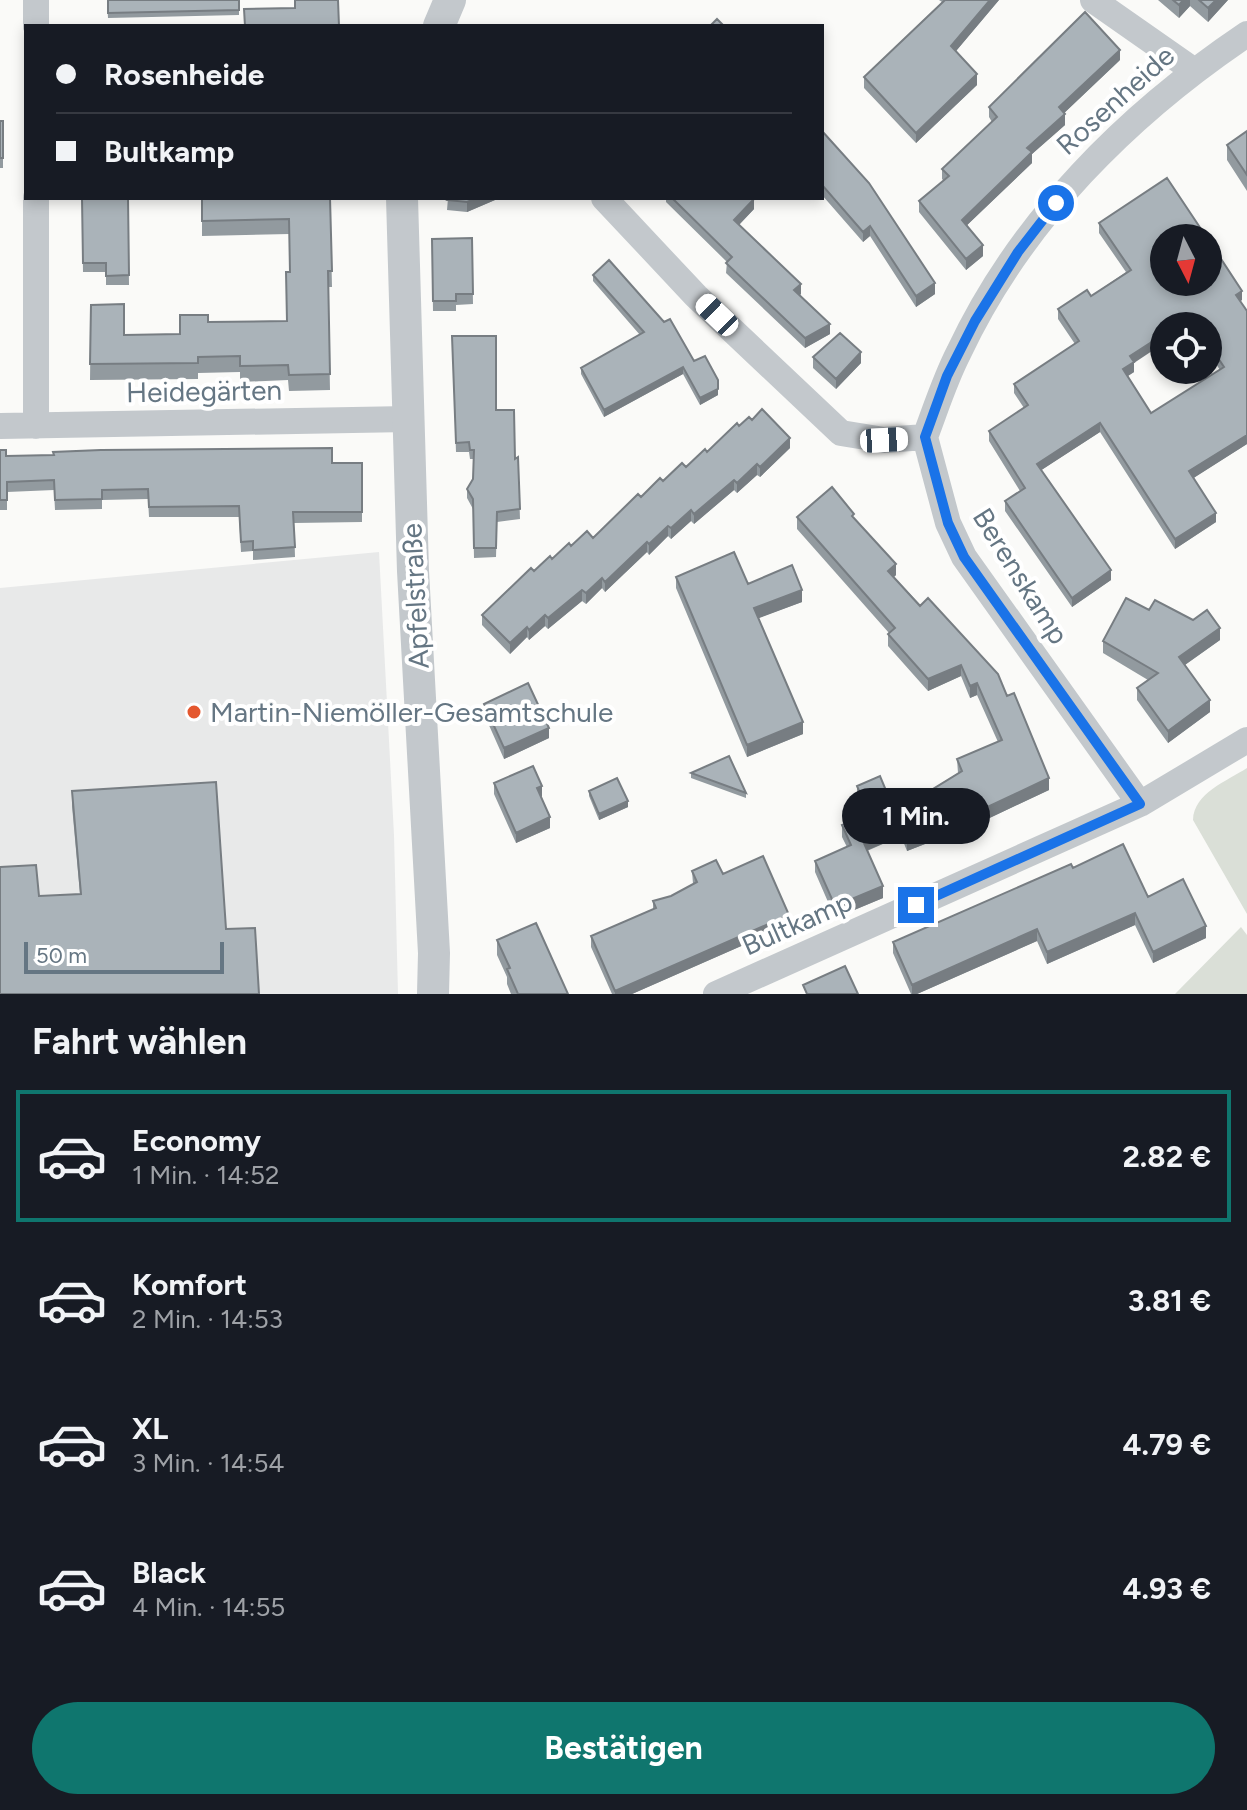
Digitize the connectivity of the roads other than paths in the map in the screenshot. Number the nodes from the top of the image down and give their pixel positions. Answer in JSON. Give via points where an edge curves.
{"nodes":[{"id":1,"x":36,"y":0,"type":"edge"},
{"id":2,"x":450,"y":0,"type":"edge"},
{"id":3,"x":1093,"y":0,"type":"edge"},
{"id":4,"x":36,"y":24,"type":"edge"},
{"id":5,"x":440,"y":24,"type":"edge"},
{"id":6,"x":1247,"y":34,"type":"edge"},
{"id":7,"x":1193,"y":70,"type":"junction"},
{"id":8,"x":36,"y":200,"type":"edge"},
{"id":9,"x":402,"y":200,"type":"edge"},
{"id":10,"x":606,"y":200,"type":"edge"},
{"id":11,"x":409,"y":419,"type":"junction"},
{"id":12,"x":0,"y":426,"type":"edge"},
{"id":13,"x":36,"y":426,"type":"junction"},
{"id":14,"x":925,"y":437,"type":"junction"},
{"id":15,"x":1247,"y":740,"type":"edge"},
{"id":16,"x":1140,"y":804,"type":"junction"},
{"id":17,"x":433,"y":994,"type":"edge"},
{"id":18,"x":716,"y":994,"type":"edge"}],
"edges":[{"from":1,"to":4,"type":"street"},
{"from":2,"to":5,"type":"street"},
{"from":3,"to":7,"type":"street"},
{"from":6,"to":7,"type":"street","name":"Rosenheide"},
{"from":7,"to":14,"type":"street","name":"Rosenheide","via":[[1074,179],[1018,252],[960,349]]},
{"from":8,"to":13,"type":"street"},
{"from":9,"to":11,"type":"street","name":"Apfelstraße"},
{"from":10,"to":14,"type":"street","via":[[696,296],[841,433],[884,440]]},
{"from":11,"to":13,"type":"street","name":"Heidegärten"},
{"from":11,"to":17,"type":"street","name":"Apfelstraße"},
{"from":12,"to":13,"type":"street","name":"Heidegärten"},
{"from":14,"to":16,"type":"street","name":"Berenskamp","via":[[948,523],[964,557]]},
{"from":15,"to":16,"type":"street","name":"Bultkamp"},
{"from":16,"to":18,"type":"street","name":"Bultkamp"}]}
